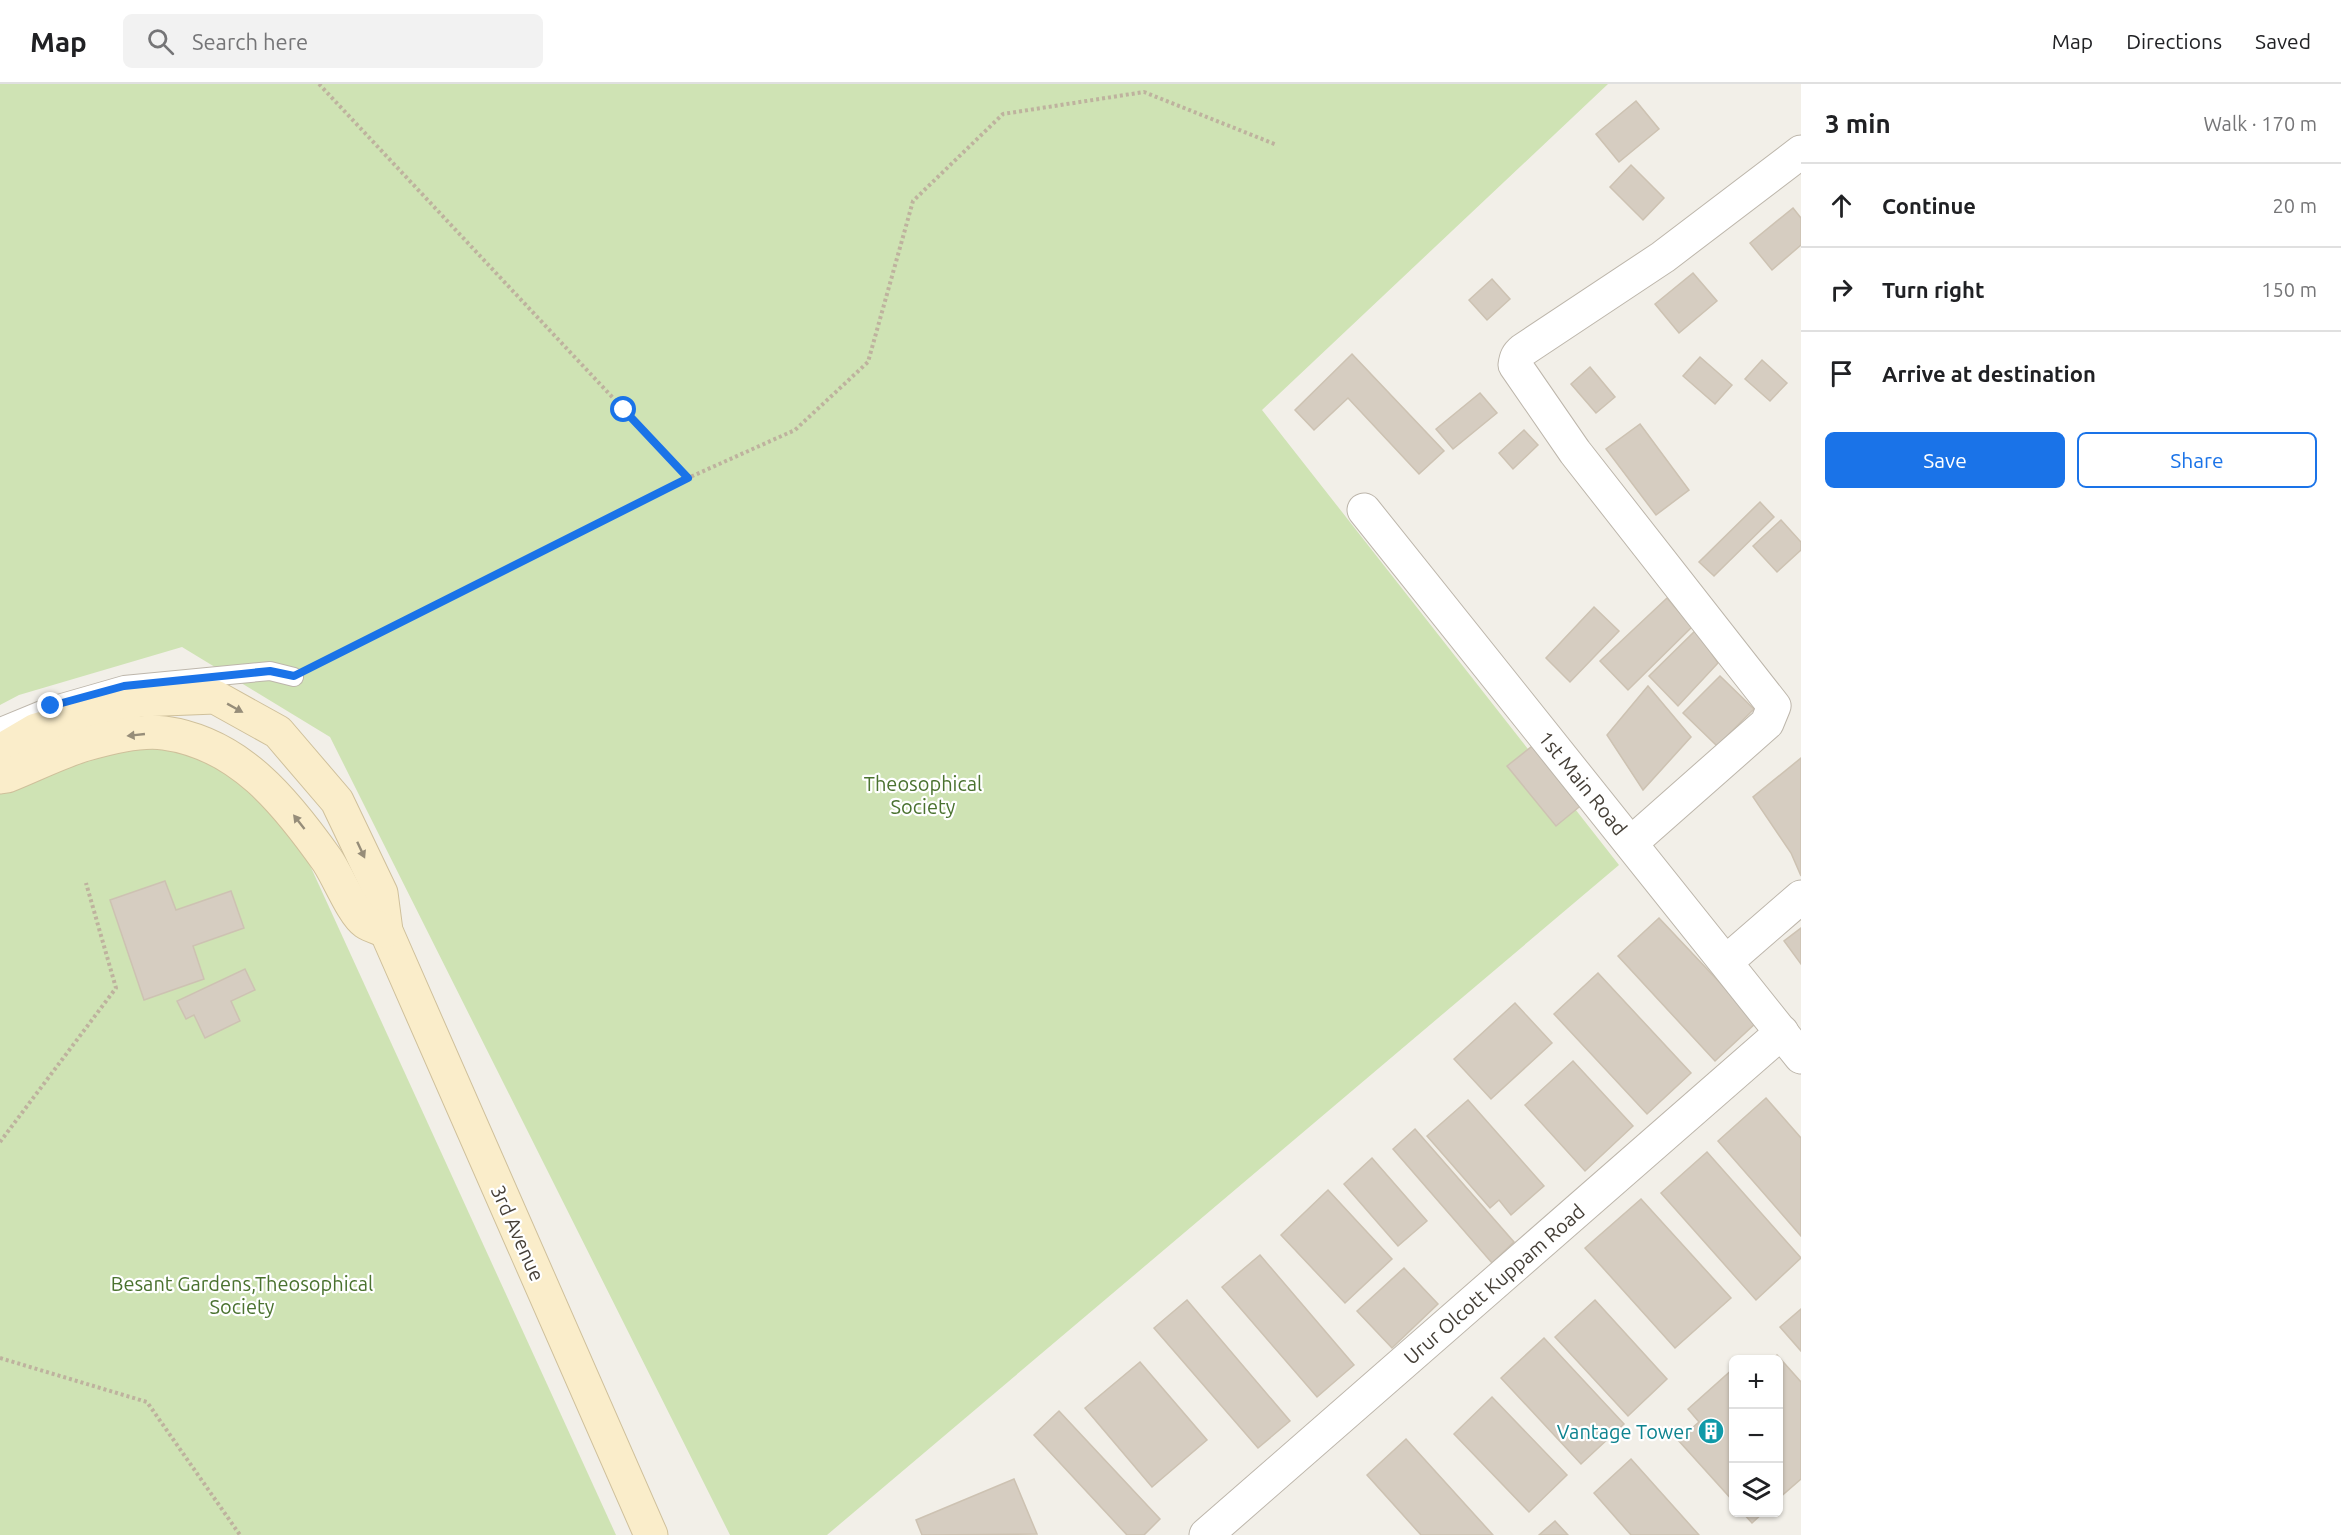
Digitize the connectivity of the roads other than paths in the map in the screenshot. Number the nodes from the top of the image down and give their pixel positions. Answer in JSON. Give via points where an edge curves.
{"nodes":[{"id":1,"x":1801,"y":152,"type":"edge"},
{"id":2,"x":1364,"y":510,"type":"dead end"},
{"id":3,"x":294,"y":676,"type":"road end"},
{"id":4,"x":0,"y":727,"type":"edge"},
{"id":5,"x":0,"y":751,"type":"edge"},
{"id":6,"x":0,"y":777,"type":"edge"},
{"id":7,"x":1631,"y":843,"type":"junction"},
{"id":8,"x":1801,"y":897,"type":"edge"},
{"id":9,"x":386,"y":932,"type":"junction"},
{"id":10,"x":1725,"y":962,"type":"junction"},
{"id":11,"x":1792,"y":1044,"type":"edge"},
{"id":12,"x":651,"y":1535,"type":"edge"},
{"id":13,"x":1206,"y":1535,"type":"edge"}],
"edges":[{"from":1,"to":7,"type":"street","via":[[1664,257],[1523,350],[1516,360],[1515,365],[1575,452],[1773,706],[1767,723]]},
{"from":2,"to":7,"type":"street","name":"1st Main Road"},
{"from":3,"to":4,"type":"lane","via":[[270,671],[124,686],[51,706]]},
{"from":5,"to":9,"type":"main road","name":"3rd Avenue","one_way":true,"via":[[36,730],[139,700],[215,697],[278,732],[337,801],[381,893]]},
{"from":9,"to":6,"type":"main road","one_way":true,"via":[[363,921],[329,864],[270,788],[239,761],[199,742],[163,733],[132,734],[82,745]]},
{"from":7,"to":10,"type":"street","name":"1st Main Road"},
{"from":8,"to":10,"type":"street"},
{"from":9,"to":12,"type":"main road","name":"3rd Avenue"},
{"from":10,"to":11,"type":"street","name":"1st Main Road"},
{"from":11,"to":13,"type":"street","name":"Urur Olcott Kuppam Road"}]}
